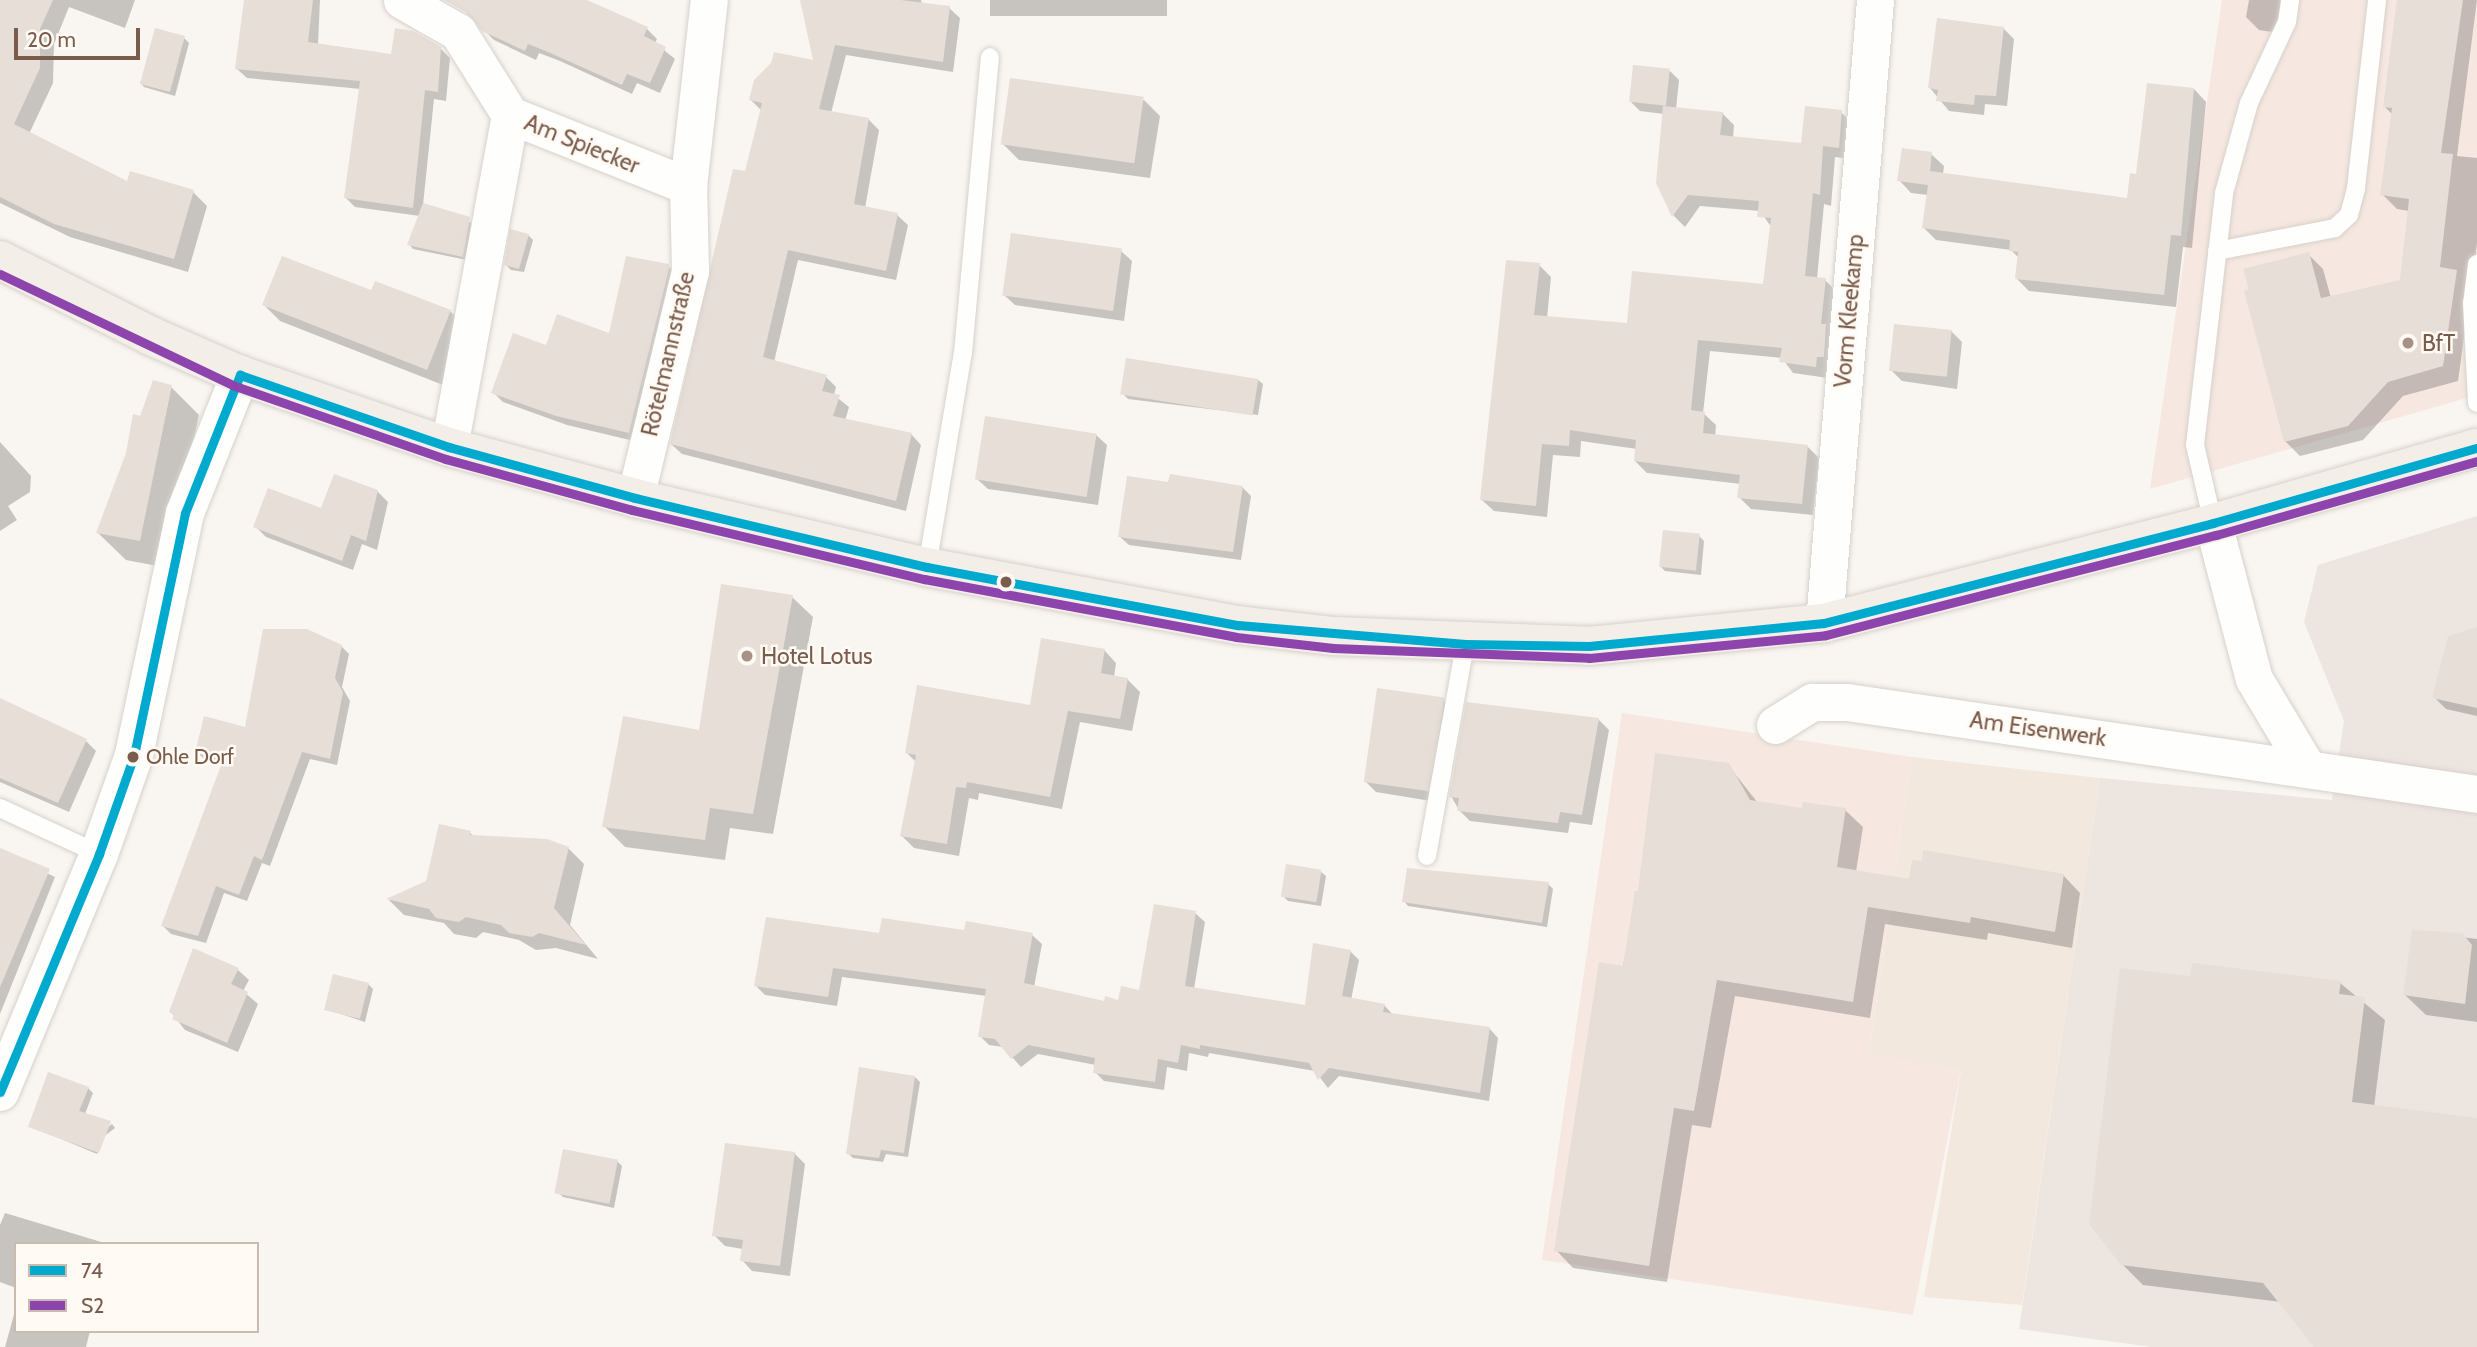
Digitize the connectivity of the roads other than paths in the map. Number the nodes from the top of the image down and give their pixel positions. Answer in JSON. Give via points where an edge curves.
{"nodes":[{"id":1,"x":402,"y":0,"type":"edge"},
{"id":2,"x":709,"y":0,"type":"edge"},
{"id":3,"x":1875,"y":0,"type":"edge"},
{"id":4,"x":2290,"y":0,"type":"edge"},
{"id":5,"x":2377,"y":0,"type":"edge"},
{"id":6,"x":990,"y":57,"type":"dead end"},
{"id":7,"x":510,"y":115,"type":"junction"},
{"id":8,"x":688,"y":186,"type":"junction"},
{"id":9,"x":2217,"y":250,"type":"junction"},
{"id":10,"x":0,"y":260,"type":"edge"},
{"id":11,"x":2477,"y":264,"type":"edge"},
{"id":12,"x":2474,"y":303,"type":"edge"},
{"id":13,"x":240,"y":375,"type":"junction"},
{"id":14,"x":2477,"y":404,"type":"edge"},
{"id":15,"x":449,"y":447,"type":"junction"},
{"id":16,"x":2477,"y":449,"type":"edge"},
{"id":17,"x":635,"y":498,"type":"junction"},
{"id":18,"x":2213,"y":523,"type":"junction"},
{"id":19,"x":927,"y":566,"type":"junction"},
{"id":20,"x":1824,"y":623,"type":"junction"},
{"id":21,"x":1465,"y":644,"type":"junction"},
{"id":22,"x":1775,"y":725,"type":"dead end"},
{"id":23,"x":2306,"y":766,"type":"junction"},
{"id":24,"x":2477,"y":794,"type":"edge"},
{"id":25,"x":0,"y":808,"type":"edge"},
{"id":26,"x":99,"y":853,"type":"junction"},
{"id":27,"x":1427,"y":856,"type":"dead end"},
{"id":28,"x":0,"y":1092,"type":"edge"}],
"edges":[{"from":1,"to":7,"type":"street","name":"Am Spiecker","via":[[458,32]]},
{"from":2,"to":8,"type":"street","name":"Rötelmannstraße"},
{"from":3,"to":20,"type":"street","name":"Vorm Kleekamp"},
{"from":4,"to":9,"type":"lane","via":[[2287,22],[2249,103],[2234,152]]},
{"from":5,"to":9,"type":"lane","via":[[2357,188],[2349,215],[2335,228]]},
{"from":6,"to":19,"type":"lane","via":[[963,353]]},
{"from":7,"to":8,"type":"street","name":"Am Spiecker"},
{"from":7,"to":15,"type":"street"},
{"from":8,"to":17,"type":"street","name":"Rötelmannstraße","via":[[690,271]]},
{"from":9,"to":18,"type":"lane","via":[[2195,445]]},
{"from":10,"to":13,"type":"main road"},
{"from":11,"to":12,"type":"lane"},
{"from":12,"to":14,"type":"lane"},
{"from":13,"to":15,"type":"main road"},
{"from":13,"to":26,"type":"street","via":[[186,513],[134,755]]},
{"from":15,"to":17,"type":"main road"},
{"from":16,"to":18,"type":"main road"},
{"from":17,"to":19,"type":"main road"},
{"from":18,"to":20,"type":"main road"},
{"from":18,"to":23,"type":"street","via":[[2254,679]]},
{"from":19,"to":21,"type":"main road","via":[[1238,625]]},
{"from":20,"to":21,"type":"main road","via":[[1589,646]]},
{"from":21,"to":27,"type":"lane"},
{"from":22,"to":23,"type":"street","name":"Am Eisenwerk","via":[[1812,702],[1847,702]]},
{"from":23,"to":24,"type":"street","name":"Am Eisenwerk"},
{"from":25,"to":26,"type":"lane"},
{"from":26,"to":28,"type":"street"}]}
